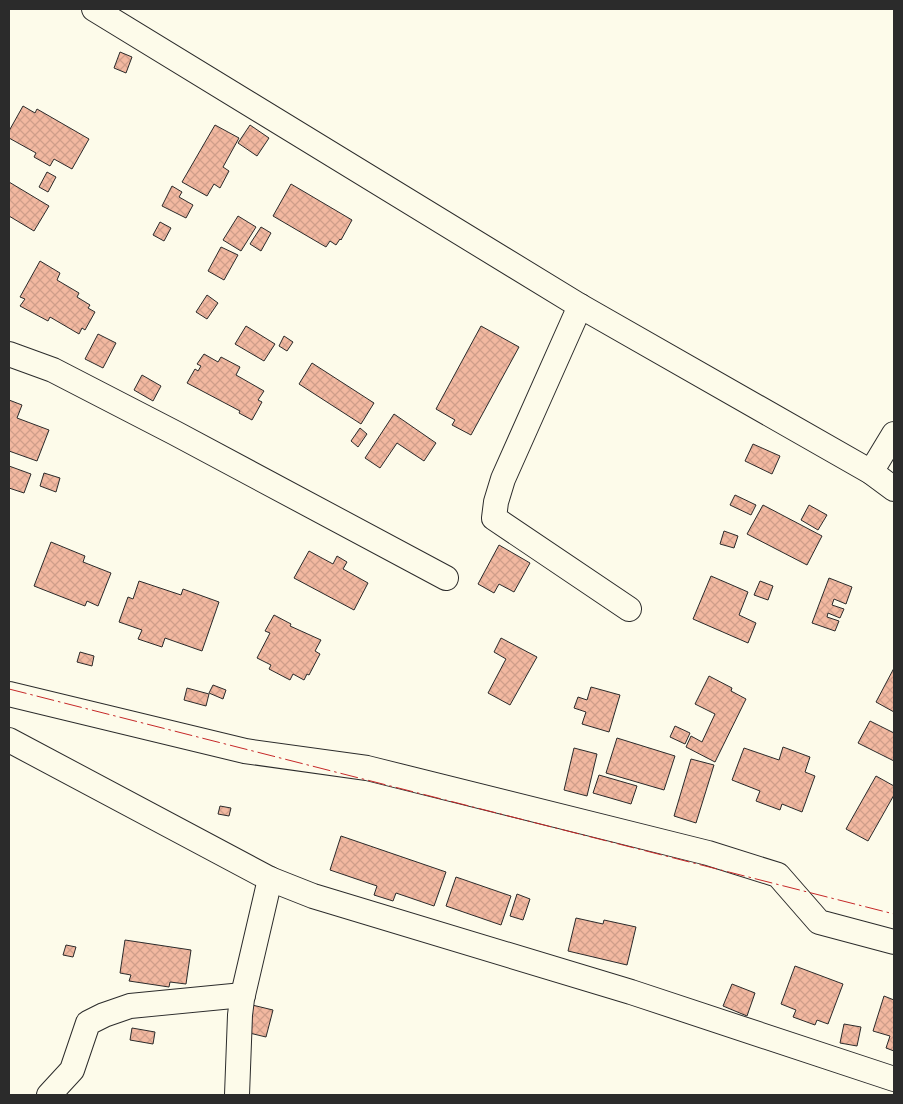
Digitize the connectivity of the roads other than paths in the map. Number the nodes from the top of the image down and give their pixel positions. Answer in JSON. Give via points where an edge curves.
{"nodes":[{"id":1,"x":94,"y":9,"type":"edge"},
{"id":2,"x":580,"y":306,"type":"junction"},
{"id":3,"x":9,"y":354,"type":"edge"},
{"id":4,"x":894,"y":434,"type":"edge"},
{"id":5,"x":872,"y":472,"type":"junction"},
{"id":6,"x":894,"y":489,"type":"edge"},
{"id":7,"x":446,"y":578,"type":"dead end"},
{"id":8,"x":629,"y":609,"type":"dead end"},
{"id":9,"x":9,"y":694,"type":"edge"},
{"id":10,"x":9,"y":740,"type":"edge"},
{"id":11,"x":270,"y":879,"type":"junction"},
{"id":12,"x":894,"y":942,"type":"edge"},
{"id":13,"x":243,"y":994,"type":"junction"},
{"id":14,"x":894,"y":1079,"type":"edge"},
{"id":15,"x":49,"y":1095,"type":"edge"},
{"id":16,"x":237,"y":1095,"type":"edge"}],
"edges":[{"from":1,"to":2,"type":"street"},
{"from":2,"to":5,"type":"street"},
{"from":2,"to":8,"type":"street","via":[[503,479],[494,518]]},
{"from":3,"to":7,"type":"street","via":[[53,370]]},
{"from":4,"to":5,"type":"street"},
{"from":5,"to":6,"type":"street"},
{"from":9,"to":12,"type":"street","via":[[245,751],[367,768],[708,853],[778,875],[819,922]]},
{"from":10,"to":11,"type":"street"},
{"from":11,"to":13,"type":"street"},
{"from":11,"to":14,"type":"street","via":[[313,896],[631,992]]},
{"from":13,"to":15,"type":"street","via":[[130,1006],[88,1023],[72,1070]]},
{"from":13,"to":16,"type":"street"}]}
